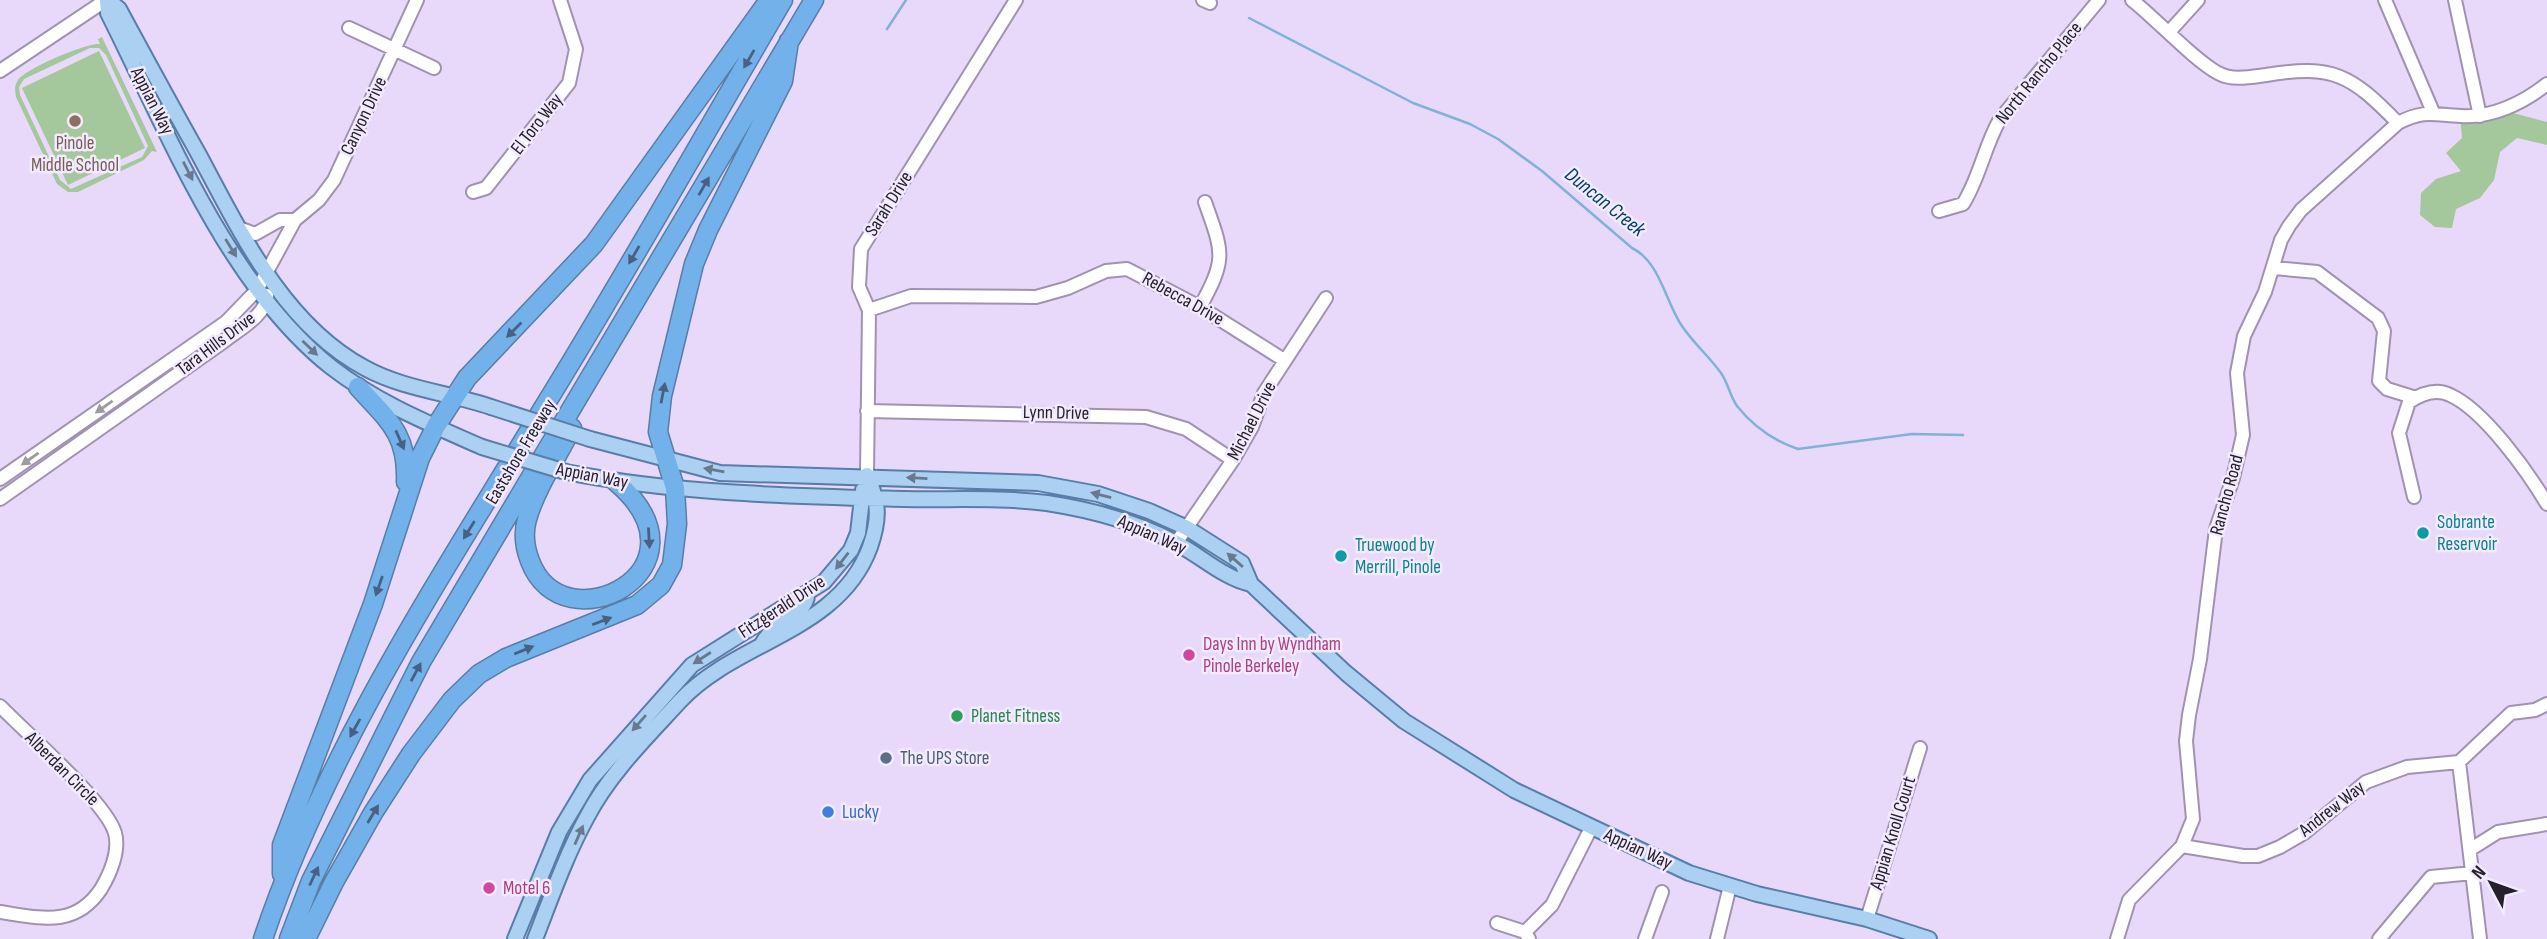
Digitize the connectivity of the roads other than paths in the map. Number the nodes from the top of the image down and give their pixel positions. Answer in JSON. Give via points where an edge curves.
{"nodes":[{"id":1,"x":107,"y":0,"type":"edge"},
{"id":2,"x":417,"y":0,"type":"edge"},
{"id":3,"x":560,"y":0,"type":"edge"},
{"id":4,"x":769,"y":0,"type":"edge"},
{"id":5,"x":783,"y":0,"type":"edge"},
{"id":6,"x":814,"y":0,"type":"edge"},
{"id":7,"x":1016,"y":0,"type":"edge"},
{"id":8,"x":2099,"y":0,"type":"edge"},
{"id":9,"x":2132,"y":0,"type":"edge"},
{"id":10,"x":2198,"y":0,"type":"edge"},
{"id":11,"x":2385,"y":0,"type":"edge"},
{"id":12,"x":2455,"y":0,"type":"edge"},
{"id":13,"x":349,"y":28,"type":"dead end"},
{"id":14,"x":2170,"y":31,"type":"junction"},
{"id":15,"x":789,"y":41,"type":"junction"},
{"id":16,"x":394,"y":48,"type":"junction"},
{"id":17,"x":434,"y":68,"type":"dead end"},
{"id":18,"x":0,"y":71,"type":"edge"},
{"id":19,"x":2547,"y":84,"type":"edge"},
{"id":20,"x":2433,"y":112,"type":"junction"},
{"id":21,"x":2480,"y":116,"type":"junction"},
{"id":22,"x":2398,"y":123,"type":"junction"},
{"id":23,"x":473,"y":192,"type":"dead end"},
{"id":24,"x":1205,"y":202,"type":"dead end"},
{"id":25,"x":1940,"y":211,"type":"dead end"},
{"id":26,"x":295,"y":220,"type":"junction"},
{"id":27,"x":239,"y":228,"type":"junction"},
{"id":28,"x":2273,"y":268,"type":"junction"},
{"id":29,"x":267,"y":274,"type":"junction"},
{"id":30,"x":257,"y":290,"type":"junction"},
{"id":31,"x":1326,"y":298,"type":"dead end"},
{"id":32,"x":267,"y":303,"type":"junction"},
{"id":33,"x":1200,"y":307,"type":"junction"},
{"id":34,"x":869,"y":310,"type":"junction"},
{"id":35,"x":279,"y":316,"type":"junction"},
{"id":36,"x":242,"y":328,"type":"junction"},
{"id":37,"x":612,"y":345,"type":"junction"},
{"id":38,"x":1284,"y":360,"type":"junction"},
{"id":39,"x":358,"y":387,"type":"junction"},
{"id":40,"x":455,"y":394,"type":"junction"},
{"id":41,"x":2416,"y":398,"type":"junction"},
{"id":42,"x":867,"y":411,"type":"junction"},
{"id":43,"x":436,"y":426,"type":"junction"},
{"id":44,"x":666,"y":460,"type":"junction"},
{"id":45,"x":1233,"y":460,"type":"junction"},
{"id":46,"x":867,"y":475,"type":"junction"},
{"id":47,"x":0,"y":479,"type":"edge"},
{"id":48,"x":616,"y":482,"type":"junction"},
{"id":49,"x":675,"y":488,"type":"junction"},
{"id":50,"x":861,"y":497,"type":"junction"},
{"id":51,"x":2414,"y":497,"type":"dead end"},
{"id":52,"x":878,"y":498,"type":"junction"},
{"id":53,"x":0,"y":499,"type":"edge"},
{"id":54,"x":2547,"y":504,"type":"edge"},
{"id":55,"x":401,"y":521,"type":"junction"},
{"id":56,"x":1187,"y":528,"type":"junction"},
{"id":57,"x":1176,"y":543,"type":"junction"},
{"id":58,"x":1251,"y":584,"type":"junction"},
{"id":59,"x":807,"y":594,"type":"junction"},
{"id":60,"x":756,"y":625,"type":"junction"},
{"id":61,"x":762,"y":646,"type":"junction"},
{"id":62,"x":713,"y":673,"type":"junction"},
{"id":63,"x":2547,"y":704,"type":"edge"},
{"id":64,"x":0,"y":706,"type":"edge"},
{"id":65,"x":1920,"y":748,"type":"dead end"},
{"id":66,"x":2459,"y":762,"type":"junction"},
{"id":67,"x":2547,"y":824,"type":"edge"},
{"id":68,"x":1591,"y":828,"type":"junction"},
{"id":69,"x":2182,"y":846,"type":"junction"},
{"id":70,"x":2470,"y":849,"type":"junction"},
{"id":71,"x":2473,"y":873,"type":"junction"},
{"id":72,"x":282,"y":881,"type":"junction"},
{"id":73,"x":1730,"y":886,"type":"junction"},
{"id":74,"x":1662,"y":892,"type":"dead end"},
{"id":75,"x":0,"y":912,"type":"edge"},
{"id":76,"x":1867,"y":919,"type":"junction"},
{"id":77,"x":1497,"y":923,"type":"dead end"},
{"id":78,"x":1527,"y":936,"type":"edge"},
{"id":79,"x":1911,"y":936,"type":"edge"},
{"id":80,"x":263,"y":939,"type":"edge"},
{"id":81,"x":289,"y":939,"type":"edge"},
{"id":82,"x":306,"y":939,"type":"edge"},
{"id":83,"x":515,"y":939,"type":"edge"},
{"id":84,"x":535,"y":939,"type":"edge"},
{"id":85,"x":1645,"y":939,"type":"edge"},
{"id":86,"x":1717,"y":939,"type":"edge"},
{"id":87,"x":1929,"y":939,"type":"edge"},
{"id":88,"x":2117,"y":939,"type":"edge"},
{"id":89,"x":2379,"y":939,"type":"edge"},
{"id":90,"x":2480,"y":939,"type":"edge"}],
"edges":[{"from":1,"to":18,"type":"street"},
{"from":1,"to":27,"type":"main road","name":"Appian Way","via":[[119,9]]},
{"from":1,"to":30,"type":"main road","name":"Appian Way","one_way":true,"via":[[108,13],[200,195]]},
{"from":2,"to":16,"type":"street","name":"Canyon Drive"},
{"from":3,"to":23,"type":"street","name":"El Toro Way","via":[[576,49],[569,83],[486,188]]},
{"from":4,"to":40,"type":"highway","one_way":true,"via":[[594,244]]},
{"from":5,"to":72,"type":"highway","name":"Eastshore Freeway","one_way":true,"via":[[398,651],[332,770]]},
{"from":6,"to":15,"type":"highway","name":"Eastshore Freeway"},
{"from":7,"to":34,"type":"street","name":"Sarah Drive","via":[[860,249],[859,287]]},
{"from":8,"to":25,"type":"street","name":"North Rancho Place","via":[[2000,119],[1987,141],[1978,181],[1963,204]]},
{"from":9,"to":14,"type":"street"},
{"from":10,"to":14,"type":"street"},
{"from":11,"to":20,"type":"street"},
{"from":12,"to":21,"type":"street"},
{"from":13,"to":16,"type":"street"},
{"from":14,"to":22,"type":"street","via":[[2220,74],[2244,78],[2303,69],[2340,76],[2369,94]]},
{"from":37,"to":15,"type":"highway","name":"Eastshore Freeway","one_way":true},
{"from":44,"to":15,"type":"highway","one_way":true,"via":[[658,432],[662,396],[694,264],[783,81]]},
{"from":16,"to":17,"type":"street"},
{"from":16,"to":26,"type":"street","name":"Canyon Drive","via":[[334,180]]},
{"from":19,"to":21,"type":"street","via":[[2502,110]]},
{"from":20,"to":21,"type":"street"},
{"from":20,"to":22,"type":"street"},
{"from":22,"to":28,"type":"street","name":"Rancho Road","via":[[2301,210],[2281,240]]},
{"from":24,"to":33,"type":"street","via":[[1221,248],[1219,273]]},
{"from":26,"to":27,"type":"street","name":"Canyon Drive","via":[[280,220],[255,234]]},
{"from":26,"to":29,"type":"street","name":"Canyon Drive"},
{"from":27,"to":29,"type":"main road","name":"Appian Way"},
{"from":28,"to":41,"type":"street","via":[[2317,272],[2378,318],[2384,331],[2379,381],[2387,389]]},
{"from":28,"to":69,"type":"street","name":"Rancho Road","via":[[2239,355],[2243,435],[2216,528],[2187,728],[2193,819]]},
{"from":29,"to":30,"type":"street","name":"Tara Hills Drive"},
{"from":29,"to":32,"type":"street","name":"Tara Hills Drive"},
{"from":29,"to":40,"type":"main road","name":"Appian Way","via":[[315,331],[346,357],[396,382]]},
{"from":30,"to":32,"type":"main road","name":"Appian Way"},
{"from":30,"to":47,"type":"street","name":"Tara Hills Drive","one_way":true,"via":[[215,330]]},
{"from":31,"to":38,"type":"street","name":"Michael Drive"},
{"from":32,"to":35,"type":"main road","name":"Appian Way"},
{"from":32,"to":36,"type":"street","name":"Tara Hills Drive"},
{"from":33,"to":34,"type":"street","name":"Rebecca Drive","via":[[1127,269],[1106,271],[1036,297],[911,296]]},
{"from":33,"to":38,"type":"street","name":"Rebecca Drive"},
{"from":34,"to":42,"type":"street","name":"Sarah Drive"},
{"from":35,"to":36,"type":"street"},
{"from":35,"to":39,"type":"main road","name":"Appian Way","one_way":true,"via":[[316,354]]},
{"from":36,"to":53,"type":"street","name":"Tara Hills Drive"},
{"from":48,"to":37,"type":"highway","one_way":true,"via":[[636,499],[651,538],[639,575],[622,590],[599,599],[569,597],[543,583],[527,553],[526,520]]},
{"from":81,"to":37,"type":"highway","name":"Eastshore Freeway","one_way":true,"via":[[311,881],[421,662]]},
{"from":38,"to":45,"type":"street","name":"Michael Drive"},
{"from":39,"to":43,"type":"main road","name":"Appian Way"},
{"from":39,"to":55,"type":"highway","one_way":true,"via":[[403,441],[407,459]]},
{"from":40,"to":43,"type":"highway"},
{"from":40,"to":44,"type":"main road","name":"Appian Way","bridge":true},
{"from":41,"to":51,"type":"street","via":[[2404,410],[2399,433]]},
{"from":41,"to":54,"type":"street","via":[[2448,394],[2482,417]]},
{"from":42,"to":45,"type":"street","name":"Lynn Drive","via":[[1146,417],[1186,429]]},
{"from":42,"to":46,"type":"street","name":"Sarah Drive"},
{"from":43,"to":48,"type":"main road","name":"Appian Way","bridge":true,"via":[[482,447]]},
{"from":43,"to":55,"type":"highway","via":[[420,458]]},
{"from":46,"to":44,"type":"main road","name":"Appian Way","one_way":true,"via":[[720,472]]},
{"from":44,"to":49,"type":"highway"},
{"from":45,"to":56,"type":"street","name":"Michael Drive"},
{"from":46,"to":50,"type":"main road","name":"Fitzgerald Drive"},
{"from":46,"to":52,"type":"main road"},
{"from":56,"to":46,"type":"main road","name":"Appian Way","one_way":true,"via":[[1120,500],[1038,483]]},
{"from":48,"to":49,"type":"main road","name":"Appian Way"},
{"from":49,"to":50,"type":"main road","name":"Appian Way"},
{"from":82,"to":49,"type":"highway","one_way":true,"via":[[373,813],[411,754],[461,691],[506,658],[619,614],[661,585],[676,550]]},
{"from":50,"to":52,"type":"main road","name":"Appian Way"},
{"from":50,"to":59,"type":"main road","name":"Fitzgerald Drive","one_way":true,"via":[[858,533],[851,550],[824,582]]},
{"from":52,"to":57,"type":"main road","name":"Appian Way","via":[[1044,503],[1114,517]]},
{"from":52,"to":61,"type":"main road","name":"Fitzgerald Drive","via":[[873,537],[856,576],[820,612]]},
{"from":55,"to":72,"type":"highway","one_way":true,"via":[[282,845]]},
{"from":56,"to":57,"type":"street","name":"Michael Drive"},
{"from":58,"to":56,"type":"main road","name":"Appian Way","one_way":true,"via":[[1242,563]]},
{"from":57,"to":58,"type":"main road","name":"Appian Way","via":[[1234,580]]},
{"from":58,"to":68,"type":"main road","name":"Appian Way","via":[[1404,721],[1514,790]]},
{"from":59,"to":60,"type":"main road","name":"Fitzgerald Drive"},
{"from":59,"to":61,"type":"main road","via":[[800,611],[771,629]]},
{"from":60,"to":62,"type":"main road","via":[[756,635]]},
{"from":60,"to":83,"type":"main road","name":"Fitzgerald Drive","one_way":true,"via":[[676,679],[590,780],[559,832]]},
{"from":61,"to":62,"type":"main road","name":"Fitzgerald Drive"},
{"from":84,"to":62,"type":"main road","name":"Fitzgerald Drive","one_way":true,"via":[[587,816],[604,789],[682,699]]},
{"from":63,"to":66,"type":"street","via":[[2511,713]]},
{"from":64,"to":75,"type":"street","name":"Alberdan Circle","via":[[103,810],[116,835],[112,872],[89,906],[56,920]]},
{"from":65,"to":76,"type":"street","name":"Appian Knoll Court"},
{"from":66,"to":69,"type":"street","name":"Andrew Way","via":[[2387,772],[2342,799],[2304,833],[2258,856]]},
{"from":66,"to":70,"type":"street"},
{"from":67,"to":70,"type":"street","via":[[2498,832]]},
{"from":68,"to":73,"type":"main road","name":"Appian Way","via":[[1689,873]]},
{"from":68,"to":78,"type":"street","via":[[1552,905]]},
{"from":69,"to":88,"type":"street","name":"Rancho Road","via":[[2129,900]]},
{"from":70,"to":71,"type":"street"},
{"from":71,"to":89,"type":"street","via":[[2431,877]]},
{"from":71,"to":90,"type":"street"},
{"from":72,"to":80,"type":"highway","name":"Eastshore Freeway"},
{"from":73,"to":76,"type":"main road","name":"Appian Way"},
{"from":73,"to":86,"type":"street"},
{"from":74,"to":85,"type":"street"},
{"from":76,"to":79,"type":"main road","name":"Appian Way"},
{"from":77,"to":78,"type":"street"},
{"from":79,"to":87,"type":"main road","name":"Appian Way"}]}
